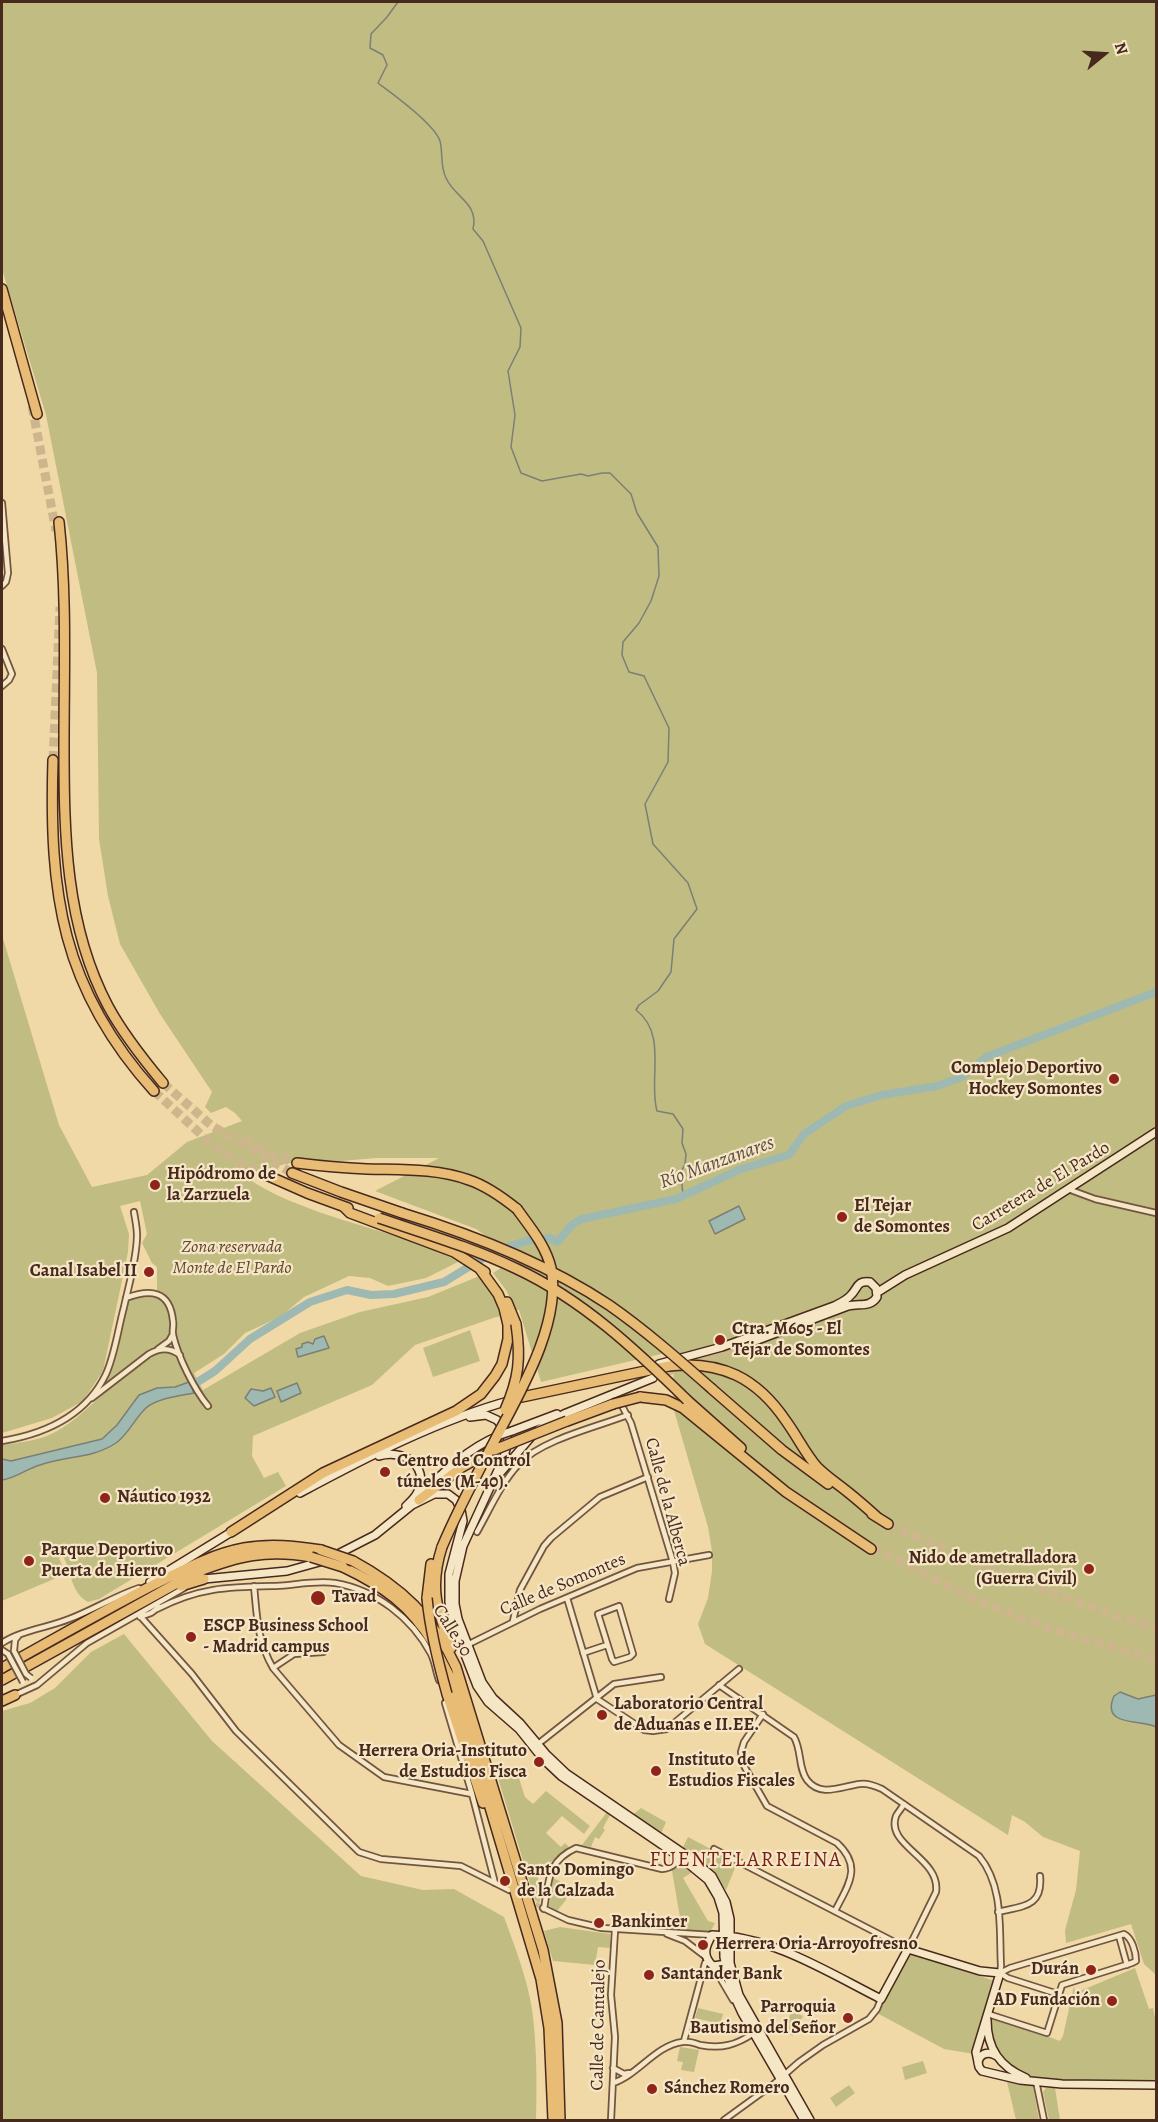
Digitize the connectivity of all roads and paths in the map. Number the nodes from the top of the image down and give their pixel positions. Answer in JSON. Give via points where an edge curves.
{"nodes":[{"id":1,"x":2,"y":289,"type":"edge"},
{"id":2,"x":37,"y":414,"type":"tunnel mouth"},
{"id":3,"x":2,"y":503,"type":"edge"},
{"id":4,"x":59,"y":522,"type":"tunnel mouth"},
{"id":5,"x":2,"y":586,"type":"edge"},
{"id":6,"x":2,"y":649,"type":"edge"},
{"id":7,"x":2,"y":686,"type":"edge"},
{"id":8,"x":53,"y":760,"type":"tunnel mouth"},
{"id":9,"x":165,"y":1082,"type":"tunnel mouth"},
{"id":10,"x":154,"y":1091,"type":"tunnel mouth"},
{"id":11,"x":1156,"y":1132,"type":"edge"},
{"id":12,"x":297,"y":1163,"type":"tunnel mouth"},
{"id":13,"x":292,"y":1173,"type":"tunnel mouth"},
{"id":14,"x":264,"y":1174,"type":"tunnel mouth"},
{"id":15,"x":1068,"y":1189,"type":"junction"},
{"id":16,"x":134,"y":1212,"type":"dead end"},
{"id":17,"x":1156,"y":1213,"type":"edge"},
{"id":18,"x":379,"y":1221,"type":"junction"},
{"id":19,"x":480,"y":1269,"type":"junction"},
{"id":20,"x":905,"y":1275,"type":"junction"},
{"id":21,"x":873,"y":1284,"type":"junction"},
{"id":22,"x":878,"y":1292,"type":"junction"},
{"id":23,"x":854,"y":1293,"type":"junction"},
{"id":24,"x":126,"y":1298,"type":"junction"},
{"id":25,"x":859,"y":1303,"type":"junction"},
{"id":26,"x":173,"y":1334,"type":"junction"},
{"id":27,"x":755,"y":1341,"type":"tunnel mouth"},
{"id":28,"x":158,"y":1349,"type":"junction"},
{"id":29,"x":180,"y":1355,"type":"junction"},
{"id":30,"x":652,"y":1378,"type":"tunnel mouth"},
{"id":31,"x":634,"y":1384,"type":"junction"},
{"id":32,"x":605,"y":1396,"type":"junction"},
{"id":33,"x":522,"y":1397,"type":"junction"},
{"id":34,"x":588,"y":1403,"type":"junction"},
{"id":35,"x":85,"y":1404,"type":"junction"},
{"id":36,"x":208,"y":1406,"type":"dead end"},
{"id":37,"x":628,"y":1413,"type":"junction"},
{"id":38,"x":406,"y":1440,"type":"junction"},
{"id":39,"x":2,"y":1441,"type":"edge"},
{"id":40,"x":356,"y":1464,"type":"junction"},
{"id":41,"x":648,"y":1477,"type":"junction"},
{"id":42,"x":416,"y":1503,"type":"junction"},
{"id":43,"x":479,"y":1510,"type":"junction"},
{"id":44,"x":877,"y":1517,"type":"junction"},
{"id":45,"x":394,"y":1519,"type":"junction"},
{"id":46,"x":888,"y":1524,"type":"tunnel mouth"},
{"id":47,"x":231,"y":1532,"type":"junction"},
{"id":48,"x":477,"y":1532,"type":"dead end"},
{"id":49,"x":439,"y":1546,"type":"junction"},
{"id":50,"x":709,"y":1555,"type":"dead end"},
{"id":51,"x":673,"y":1562,"type":"junction"},
{"id":52,"x":204,"y":1579,"type":"junction"},
{"id":53,"x":254,"y":1586,"type":"junction"},
{"id":54,"x":139,"y":1588,"type":"junction"},
{"id":55,"x":167,"y":1590,"type":"junction"},
{"id":56,"x":179,"y":1591,"type":"junction"},
{"id":57,"x":567,"y":1598,"type":"junction"},
{"id":58,"x":126,"y":1599,"type":"junction"},
{"id":59,"x":669,"y":1599,"type":"dead end"},
{"id":60,"x":157,"y":1609,"type":"junction"},
{"id":61,"x":144,"y":1616,"type":"junction"},
{"id":62,"x":131,"y":1619,"type":"junction"},
{"id":63,"x":513,"y":1621,"type":"junction"},
{"id":64,"x":24,"y":1632,"type":"junction"},
{"id":65,"x":2,"y":1643,"type":"edge"},
{"id":66,"x":467,"y":1644,"type":"junction"},
{"id":67,"x":607,"y":1645,"type":"junction"},
{"id":68,"x":2,"y":1650,"type":"edge"},
{"id":69,"x":323,"y":1652,"type":"dead end"},
{"id":70,"x":583,"y":1653,"type":"junction"},
{"id":71,"x":456,"y":1667,"type":"junction"},
{"id":72,"x":2,"y":1668,"type":"edge"},
{"id":73,"x":273,"y":1668,"type":"junction"},
{"id":74,"x":740,"y":1669,"type":"dead end"},
{"id":75,"x":51,"y":1675,"type":"junction"},
{"id":76,"x":661,"y":1677,"type":"dead end"},
{"id":77,"x":2,"y":1680,"type":"edge"},
{"id":78,"x":719,"y":1684,"type":"junction"},
{"id":79,"x":15,"y":1695,"type":"junction"},
{"id":80,"x":597,"y":1699,"type":"junction"},
{"id":81,"x":2,"y":1701,"type":"edge"},
{"id":82,"x":763,"y":1714,"type":"junction"},
{"id":83,"x":538,"y":1744,"type":"junction"},
{"id":84,"x":472,"y":1794,"type":"junction"},
{"id":85,"x":904,"y":1804,"type":"junction"},
{"id":86,"x":714,"y":1849,"type":"dead end"},
{"id":87,"x":680,"y":1857,"type":"junction"},
{"id":88,"x":491,"y":1871,"type":"junction"},
{"id":89,"x":1040,"y":1876,"type":"dead end"},
{"id":90,"x":488,"y":1879,"type":"junction"},
{"id":91,"x":495,"y":1883,"type":"junction"},
{"id":92,"x":512,"y":1892,"type":"junction"},
{"id":93,"x":835,"y":1911,"type":"junction"},
{"id":94,"x":998,"y":1912,"type":"junction"},
{"id":95,"x":615,"y":1930,"type":"junction"},
{"id":96,"x":662,"y":1932,"type":"junction"},
{"id":97,"x":687,"y":1934,"type":"junction"},
{"id":98,"x":701,"y":1934,"type":"junction"},
{"id":99,"x":712,"y":1935,"type":"junction"},
{"id":100,"x":1119,"y":1936,"type":"junction"},
{"id":101,"x":730,"y":1938,"type":"junction"},
{"id":102,"x":685,"y":1941,"type":"junction"},
{"id":103,"x":695,"y":1948,"type":"junction"},
{"id":104,"x":908,"y":1949,"type":"junction"},
{"id":105,"x":709,"y":1962,"type":"junction"},
{"id":106,"x":727,"y":1964,"type":"junction"},
{"id":107,"x":1127,"y":1965,"type":"junction"},
{"id":108,"x":1000,"y":1973,"type":"junction"},
{"id":109,"x":1059,"y":1994,"type":"junction"},
{"id":110,"x":881,"y":1999,"type":"junction"},
{"id":111,"x":738,"y":2006,"type":"junction"},
{"id":112,"x":988,"y":2016,"type":"junction"},
{"id":113,"x":754,"y":2033,"type":"junction"},
{"id":114,"x":684,"y":2041,"type":"junction"},
{"id":115,"x":996,"y":2057,"type":"junction"},
{"id":116,"x":978,"y":2063,"type":"junction"},
{"id":117,"x":613,"y":2068,"type":"junction"},
{"id":118,"x":632,"y":2072,"type":"junction"},
{"id":119,"x":989,"y":2074,"type":"junction"},
{"id":120,"x":782,"y":2075,"type":"junction"},
{"id":121,"x":1035,"y":2081,"type":"junction"},
{"id":122,"x":613,"y":2083,"type":"junction"},
{"id":123,"x":1156,"y":2085,"type":"edge"},
{"id":124,"x":724,"y":2120,"type":"edge"},
{"id":125,"x":552,"y":2121,"type":"edge"},
{"id":126,"x":560,"y":2121,"type":"edge"},
{"id":127,"x":611,"y":2121,"type":"edge"},
{"id":128,"x":804,"y":2121,"type":"edge"},
{"id":129,"x":810,"y":2121,"type":"edge"},
{"id":130,"x":1044,"y":2121,"type":"edge"}],
"edges":[{"from":1,"to":2,"type":"highway"},
{"from":3,"to":5,"type":"street","via":[[8,573]]},
{"from":4,"to":9,"type":"highway","via":[[65,590],[64,786],[69,878],[82,939],[108,1005],[141,1056]]},
{"from":6,"to":7,"type":"street","via":[[12,671],[12,677]]},
{"from":8,"to":10,"type":"highway","via":[[54,867],[68,942],[95,1010]]},
{"from":11,"to":15,"type":"street","name":"Carretera de El Pardo"},
{"from":12,"to":49,"type":"highway","bridge":true,"via":[[431,1171],[470,1180],[517,1209],[544,1250],[552,1282],[546,1328],[530,1373]]},
{"from":13,"to":44,"type":"highway","bridge":true,"via":[[482,1239],[572,1283],[641,1329],[782,1450]]},
{"from":14,"to":18,"type":"highway"},
{"from":15,"to":17,"type":"street"},
{"from":15,"to":20,"type":"street","name":"Carretera de El Pardo","via":[[993,1237]]},
{"from":16,"to":24,"type":"street","via":[[137,1234]]},
{"from":18,"to":19,"type":"highway","via":[[454,1252]]},
{"from":18,"to":42,"type":"highway","bridge":true,"via":[[480,1252],[561,1294],[623,1340],[767,1471],[871,1548],[786,1492],[682,1408],[666,1400],[640,1397],[494,1450],[462,1467]]},
{"from":19,"to":47,"type":"highway","via":[[498,1294],[508,1325],[502,1364],[488,1386],[456,1411],[323,1473]]},
{"from":19,"to":49,"type":"highway","bridge":true,"via":[[494,1281],[509,1306],[516,1324],[520,1358],[506,1408]]},
{"from":20,"to":21,"type":"street","name":"Carretera de El Pardo"},
{"from":20,"to":22,"type":"street","name":"Carretera de El Pardo"},
{"from":21,"to":22,"type":"street"},
{"from":21,"to":23,"type":"street","via":[[861,1282]]},
{"from":22,"to":25,"type":"street","via":[[872,1303]]},
{"from":23,"to":25,"type":"street"},
{"from":23,"to":33,"type":"street","via":[[834,1306],[722,1347]]},
{"from":24,"to":26,"type":"street","via":[[145,1292],[166,1300],[171,1308]]},
{"from":24,"to":35,"type":"street","via":[[105,1375]]},
{"from":25,"to":27,"type":"street"},
{"from":26,"to":28,"type":"street"},
{"from":26,"to":29,"type":"street"},
{"from":28,"to":29,"type":"street","via":[[170,1349]]},
{"from":28,"to":35,"type":"street"},
{"from":29,"to":36,"type":"street"},
{"from":30,"to":31,"type":"street"},
{"from":31,"to":32,"type":"street"},
{"from":31,"to":37,"type":"street","via":[[628,1393]]},
{"from":32,"to":34,"type":"street"},
{"from":32,"to":37,"type":"street","via":[[622,1402]]},
{"from":33,"to":38,"type":"street"},
{"from":33,"to":44,"type":"highway","via":[[669,1366],[689,1364],[726,1370],[763,1392],[825,1475]]},
{"from":34,"to":42,"type":"street","bridge":true,"via":[[478,1447],[452,1465]]},
{"from":34,"to":43,"type":"street","via":[[545,1425],[525,1442],[506,1464]]},
{"from":35,"to":39,"type":"street","via":[[50,1428]]},
{"from":37,"to":41,"type":"street","name":"Calle de la Alberca"},
{"from":37,"to":48,"type":"street","via":[[539,1448],[506,1480]]},
{"from":38,"to":40,"type":"street"},
{"from":38,"to":43,"type":"street","via":[[475,1416],[486,1415],[501,1423],[507,1446]]},
{"from":40,"to":45,"type":"street","via":[[397,1453],[415,1466],[420,1484],[417,1494]]},
{"from":40,"to":47,"type":"street"},
{"from":41,"to":51,"type":"street","name":"Calle de la Alberca"},
{"from":41,"to":63,"type":"street","via":[[600,1497],[551,1538],[520,1590]]},
{"from":42,"to":45,"type":"street"},
{"from":42,"to":87,"type":"street","via":[[442,1493],[456,1500],[463,1515],[449,1574],[449,1602],[457,1634],[484,1697],[561,1776]]},
{"from":43,"to":66,"type":"street","via":[[460,1553],[455,1581],[456,1611]]},
{"from":44,"to":46,"type":"highway"},
{"from":45,"to":52,"type":"street","via":[[375,1535],[317,1563],[278,1572]]},
{"from":47,"to":54,"type":"street"},
{"from":49,"to":71,"type":"highway","via":[[436,1602]]},
{"from":49,"to":92,"type":"highway","bridge":true,"via":[[428,1581],[433,1641]]},
{"from":50,"to":51,"type":"street","name":"Calle de Somontes"},
{"from":51,"to":57,"type":"street","name":"Calle de Somontes","via":[[637,1568]]},
{"from":51,"to":59,"type":"street","name":"Calle de la Alberca"},
{"from":52,"to":55,"type":"highway"},
{"from":52,"to":56,"type":"street"},
{"from":53,"to":60,"type":"street","via":[[204,1590]]},
{"from":53,"to":73,"type":"street","via":[[259,1636]]},
{"from":53,"to":84,"type":"street","via":[[333,1583],[361,1589],[388,1605],[413,1627],[431,1655]]},
{"from":54,"to":58,"type":"highway"},
{"from":54,"to":64,"type":"street","via":[[70,1619]]},
{"from":55,"to":77,"type":"highway","name":"Calle 30"},
{"from":55,"to":92,"type":"highway","name":"Calle 30","bridge":true,"via":[[197,1572],[246,1556],[278,1553],[311,1557],[343,1567],[401,1602],[433,1643],[452,1681]]},
{"from":56,"to":60,"type":"street"},
{"from":56,"to":62,"type":"street"},
{"from":57,"to":63,"type":"street","name":"Calle de Somontes"},
{"from":57,"to":70,"type":"street"},
{"from":58,"to":71,"type":"highway","name":"Calle 30","bridge":true,"via":[[227,1552],[280,1545],[321,1550],[353,1561],[404,1594],[439,1635]]},
{"from":58,"to":72,"type":"highway","name":"Calle 30"},
{"from":60,"to":61,"type":"street"},
{"from":61,"to":62,"type":"street"},
{"from":61,"to":90,"type":"street","via":[[236,1731],[359,1852],[381,1859],[461,1866]]},
{"from":62,"to":75,"type":"street","via":[[87,1643]]},
{"from":63,"to":66,"type":"street","name":"Calle de Somontes"},
{"from":64,"to":65,"type":"street"},
{"from":64,"to":75,"type":"street","bridge":true,"via":[[15,1640],[14,1651],[26,1674],[39,1680]]},
{"from":66,"to":83,"type":"street","via":[[488,1692]]},
{"from":67,"to":67,"type":"street","via":[[598,1614],[619,1606],[633,1655],[614,1662]]},
{"from":67,"to":70,"type":"street"},
{"from":68,"to":79,"type":"street","bridge":true,"via":[[23,1682]]},
{"from":69,"to":73,"type":"street","via":[[294,1654]]},
{"from":70,"to":80,"type":"street"},
{"from":71,"to":126,"type":"highway","name":"Calle 30","via":[[543,1950],[557,2023]]},
{"from":73,"to":84,"type":"street","via":[[339,1745],[384,1778]]},
{"from":74,"to":78,"type":"street"},
{"from":75,"to":79,"type":"street"},
{"from":76,"to":80,"type":"street","via":[[614,1684]]},
{"from":78,"to":80,"type":"street","via":[[675,1723],[660,1731],[644,1730]]},
{"from":78,"to":82,"type":"street"},
{"from":79,"to":81,"type":"highway"},
{"from":80,"to":83,"type":"street"},
{"from":82,"to":85,"type":"street","via":[[794,1737],[803,1772],[811,1785],[825,1790],[867,1784]]},
{"from":82,"to":93,"type":"street","via":[[744,1742],[743,1764],[766,1806],[846,1851],[852,1872]]},
{"from":83,"to":101,"type":"street","via":[[574,1779],[707,1871],[726,1902]]},
{"from":84,"to":88,"type":"street"},
{"from":85,"to":94,"type":"street","via":[[979,1856],[993,1876]]},
{"from":85,"to":104,"type":"street","via":[[896,1816],[896,1832],[930,1867],[937,1884]]},
{"from":86,"to":93,"type":"street"},
{"from":87,"to":95,"type":"street","via":[[668,1869],[576,1848],[561,1857],[551,1869],[542,1908],[576,1923]]},
{"from":87,"to":101,"type":"street","via":[[704,1875],[716,1892]]},
{"from":88,"to":90,"type":"street"},
{"from":88,"to":91,"type":"street"},
{"from":89,"to":94,"type":"street","via":[[1040,1895],[1036,1900]]},
{"from":90,"to":91,"type":"street"},
{"from":91,"to":92,"type":"street"},
{"from":92,"to":125,"type":"highway","name":"Calle 30","via":[[534,1952],[546,2005]]},
{"from":93,"to":104,"type":"street"},
{"from":94,"to":108,"type":"street"},
{"from":95,"to":96,"type":"street"},
{"from":95,"to":117,"type":"street","name":"Calle de Cantalejo","via":[[611,1995]]},
{"from":96,"to":97,"type":"street"},
{"from":96,"to":102,"type":"street"},
{"from":97,"to":98,"type":"street"},
{"from":97,"to":102,"type":"street"},
{"from":98,"to":99,"type":"street"},
{"from":98,"to":103,"type":"street"},
{"from":99,"to":101,"type":"street"},
{"from":99,"to":105,"type":"street","via":[[706,1945]]},
{"from":100,"to":107,"type":"street"},
{"from":100,"to":107,"type":"street","via":[[1128,1936],[1136,1957]]},
{"from":100,"to":108,"type":"street"},
{"from":101,"to":106,"type":"street"},
{"from":101,"to":110,"type":"street","via":[[789,1954]]},
{"from":102,"to":103,"type":"street"},
{"from":103,"to":105,"type":"street"},
{"from":104,"to":108,"type":"street","via":[[980,1971]]},
{"from":104,"to":110,"type":"street"},
{"from":105,"to":106,"type":"street"},
{"from":105,"to":111,"type":"street"},
{"from":105,"to":114,"type":"street","via":[[705,1963]]},
{"from":106,"to":111,"type":"street"},
{"from":106,"to":120,"type":"street"},
{"from":107,"to":109,"type":"street","via":[[1062,1985]]},
{"from":108,"to":109,"type":"street"},
{"from":108,"to":112,"type":"street"},
{"from":109,"to":112,"type":"street","via":[[1047,2033]]},
{"from":110,"to":120,"type":"street","via":[[869,2019],[823,2045]]},
{"from":111,"to":113,"type":"street"},
{"from":112,"to":115,"type":"street","via":[[988,2035]]},
{"from":112,"to":116,"type":"street","via":[[976,2052]]},
{"from":113,"to":114,"type":"street","via":[[730,2046]]},
{"from":113,"to":120,"type":"street"},
{"from":114,"to":118,"type":"street"},
{"from":115,"to":116,"type":"street","via":[[984,2054]]},
{"from":115,"to":119,"type":"street","via":[[998,2068]]},
{"from":115,"to":121,"type":"street","via":[[1011,2070]]},
{"from":116,"to":119,"type":"street"},
{"from":117,"to":118,"type":"street","via":[[624,2074]]},
{"from":117,"to":122,"type":"street","name":"Calle de Cantalejo"},
{"from":118,"to":122,"type":"street"},
{"from":119,"to":121,"type":"street"},
{"from":120,"to":124,"type":"street"},
{"from":120,"to":128,"type":"street"},
{"from":120,"to":129,"type":"street"},
{"from":121,"to":123,"type":"street"},
{"from":121,"to":130,"type":"street"},
{"from":122,"to":127,"type":"street","name":"Calle de Cantalejo"}]}
